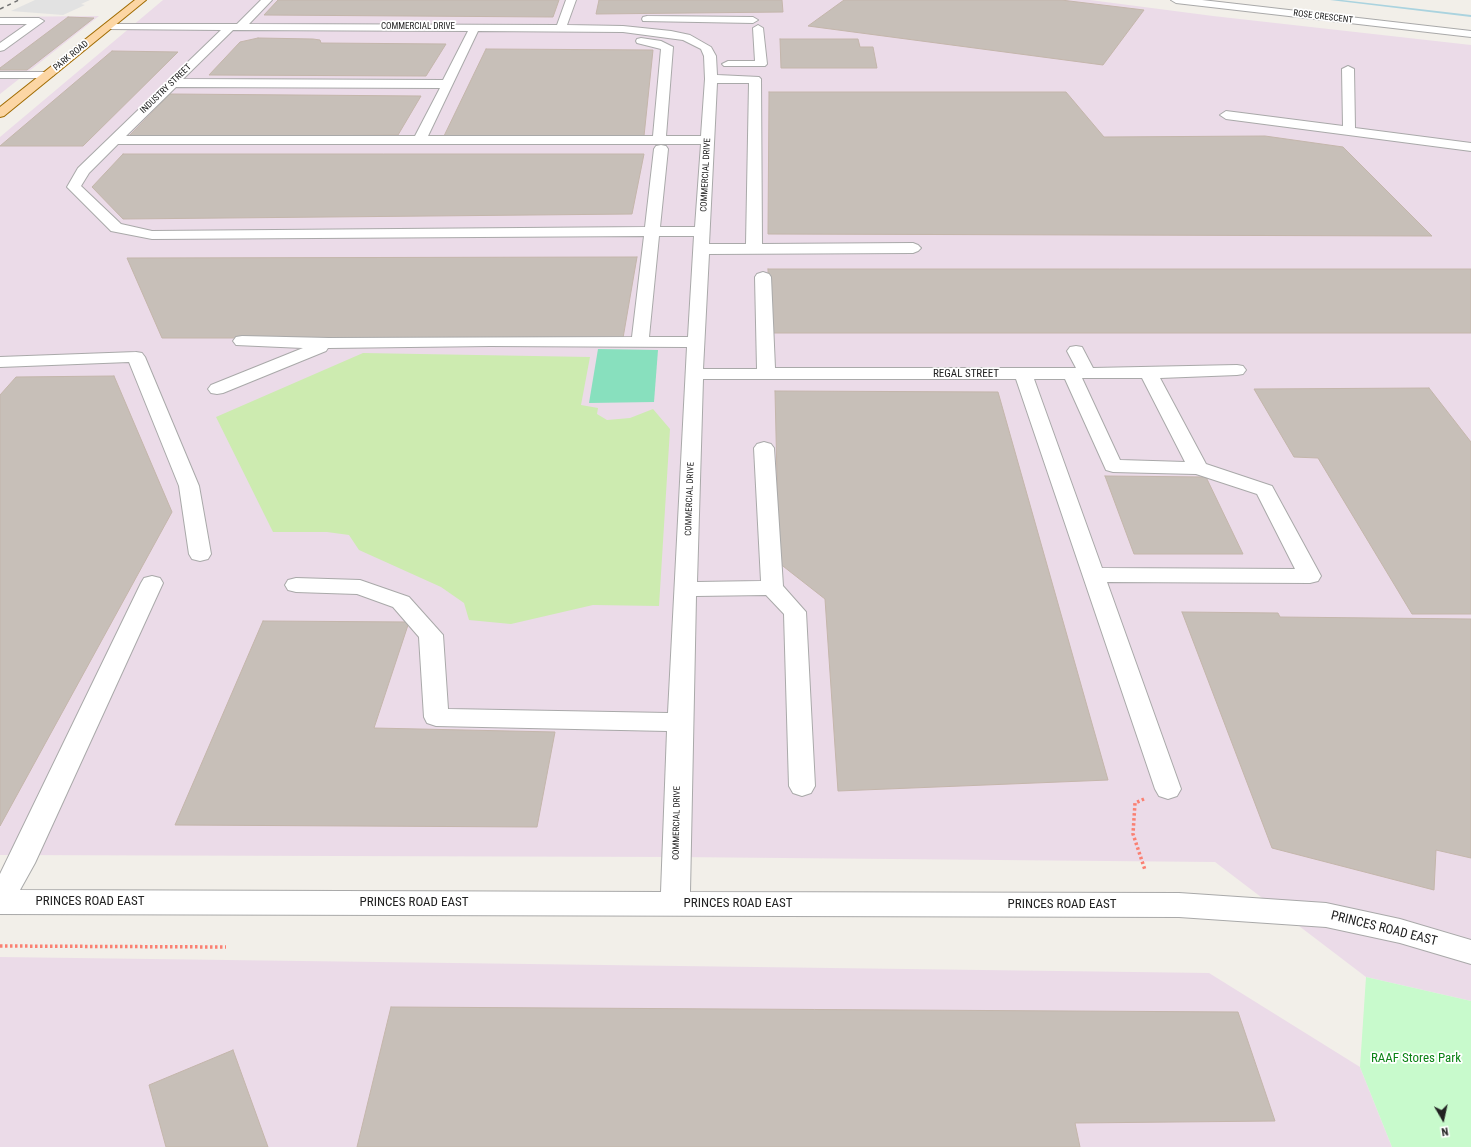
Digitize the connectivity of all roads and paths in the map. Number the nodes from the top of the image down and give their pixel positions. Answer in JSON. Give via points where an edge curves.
{"nodes":[{"id":1,"x":141,"y":0,"type":"edge"},
{"id":2,"x":267,"y":0,"type":"edge"},
{"id":3,"x":571,"y":0,"type":"edge"},
{"id":4,"x":1176,"y":0,"type":"edge"},
{"id":5,"x":0,"y":22,"type":"edge"},
{"id":6,"x":563,"y":23,"type":"junction"},
{"id":7,"x":109,"y":26,"type":"junction"},
{"id":8,"x":235,"y":27,"type":"junction"},
{"id":9,"x":472,"y":34,"type":"junction"},
{"id":10,"x":1471,"y":34,"type":"edge"},
{"id":11,"x":432,"y":38,"type":"dead end"},
{"id":12,"x":484,"y":41,"type":"dead end"},
{"id":13,"x":626,"y":41,"type":"dead end"},
{"id":14,"x":0,"y":48,"type":"edge"},
{"id":15,"x":1348,"y":69,"type":"dead end"},
{"id":16,"x":711,"y":71,"type":"junction"},
{"id":17,"x":0,"y":75,"type":"edge"},
{"id":18,"x":48,"y":75,"type":"junction"},
{"id":19,"x":173,"y":83,"type":"junction"},
{"id":20,"x":447,"y":84,"type":"junction"},
{"id":21,"x":0,"y":113,"type":"edge"},
{"id":22,"x":1226,"y":115,"type":"dead end"},
{"id":23,"x":1349,"y":131,"type":"junction"},
{"id":24,"x":115,"y":140,"type":"junction"},
{"id":25,"x":420,"y":140,"type":"junction"},
{"id":26,"x":708,"y":140,"type":"junction"},
{"id":27,"x":660,"y":144,"type":"junction"},
{"id":28,"x":1471,"y":147,"type":"edge"},
{"id":29,"x":653,"y":231,"type":"junction"},
{"id":30,"x":703,"y":231,"type":"junction"},
{"id":31,"x":913,"y":248,"type":"dead end"},
{"id":32,"x":701,"y":249,"type":"junction"},
{"id":33,"x":754,"y":249,"type":"junction"},
{"id":34,"x":763,"y":277,"type":"dead end"},
{"id":35,"x":242,"y":341,"type":"dead end"},
{"id":36,"x":640,"y":342,"type":"junction"},
{"id":37,"x":696,"y":342,"type":"junction"},
{"id":38,"x":329,"y":343,"type":"junction"},
{"id":39,"x":1076,"y":351,"type":"dead end"},
{"id":40,"x":0,"y":362,"type":"edge"},
{"id":41,"x":1238,"y":370,"type":"dead end"},
{"id":42,"x":1079,"y":373,"type":"junction"},
{"id":43,"x":1148,"y":373,"type":"junction"},
{"id":44,"x":694,"y":374,"type":"junction"},
{"id":45,"x":766,"y":374,"type":"junction"},
{"id":46,"x":1023,"y":374,"type":"junction"},
{"id":47,"x":217,"y":389,"type":"dead end"},
{"id":48,"x":764,"y":448,"type":"dead end"},
{"id":49,"x":1198,"y":468,"type":"junction"},
{"id":50,"x":200,"y":554,"type":"dead end"},
{"id":51,"x":1093,"y":575,"type":"junction"},
{"id":52,"x":152,"y":583,"type":"dead end"},
{"id":53,"x":296,"y":585,"type":"dead end"},
{"id":54,"x":772,"y":588,"type":"junction"},
{"id":55,"x":686,"y":589,"type":"junction"},
{"id":56,"x":680,"y":722,"type":"junction"},
{"id":57,"x":802,"y":786,"type":"dead end"},
{"id":58,"x":1168,"y":789,"type":"joint"},
{"id":59,"x":1145,"y":870,"type":"dead end"},
{"id":60,"x":0,"y":901,"type":"edge"},
{"id":61,"x":675,"y":904,"type":"junction"},
{"id":62,"x":0,"y":946,"type":"edge"},
{"id":63,"x":226,"y":947,"type":"dead end"},
{"id":64,"x":1471,"y":952,"type":"edge"}],
"edges":[{"from":1,"to":7,"type":"main road","name":"PARK ROAD"},
{"from":2,"to":8,"type":"street","name":"INDUSTRY STREET"},
{"from":3,"to":6,"type":"street"},
{"from":4,"to":10,"type":"street","name":"ROSE CRESCENT"},
{"from":5,"to":14,"type":"street","via":[[39,21]]},
{"from":6,"to":8,"type":"street"},
{"from":6,"to":9,"type":"street","name":"COMMERCIAL DRIVE"},
{"from":6,"to":16,"type":"street","name":"COMMERCIAL DRIVE","via":[[649,30],[686,37],[705,47],[710,56]]},
{"from":6,"to":16,"type":"street","via":[[755,24],[761,64]]},
{"from":7,"to":8,"type":"street","name":"COMMERCIAL DRIVE"},
{"from":7,"to":18,"type":"main road","name":"PARK ROAD"},
{"from":8,"to":9,"type":"street","name":"COMMERCIAL DRIVE"},
{"from":8,"to":11,"type":"street"},
{"from":8,"to":19,"type":"street","name":"INDUSTRY STREET"},
{"from":9,"to":12,"type":"street"},
{"from":9,"to":20,"type":"street"},
{"from":13,"to":27,"type":"street","via":[[650,41],[667,47]]},
{"from":15,"to":23,"type":"street"},
{"from":16,"to":26,"type":"street","name":"COMMERCIAL DRIVE"},
{"from":16,"to":33,"type":"street","via":[[755,79]]},
{"from":17,"to":18,"type":"street"},
{"from":18,"to":21,"type":"main road","name":"PARK ROAD"},
{"from":19,"to":20,"type":"street"},
{"from":19,"to":24,"type":"street","name":"INDUSTRY STREET"},
{"from":20,"to":25,"type":"street"},
{"from":22,"to":23,"type":"street"},
{"from":23,"to":28,"type":"street"},
{"from":24,"to":25,"type":"street"},
{"from":24,"to":29,"type":"street","name":"INDUSTRY STREET","via":[[83,171],[74,187],[116,228],[152,236]]},
{"from":25,"to":27,"type":"street"},
{"from":26,"to":27,"type":"street"},
{"from":26,"to":30,"type":"street","name":"COMMERCIAL DRIVE"},
{"from":27,"to":29,"type":"street"},
{"from":29,"to":30,"type":"street"},
{"from":29,"to":36,"type":"street"},
{"from":30,"to":32,"type":"street","name":"COMMERCIAL DRIVE"},
{"from":31,"to":33,"type":"street"},
{"from":32,"to":33,"type":"street"},
{"from":32,"to":37,"type":"street","name":"COMMERCIAL DRIVE"},
{"from":34,"to":45,"type":"street"},
{"from":35,"to":38,"type":"street"},
{"from":36,"to":37,"type":"street"},
{"from":36,"to":38,"type":"street"},
{"from":37,"to":44,"type":"street","name":"COMMERCIAL DRIVE"},
{"from":38,"to":47,"type":"street"},
{"from":39,"to":42,"type":"street"},
{"from":40,"to":50,"type":"street","via":[[136,357],[189,486]]},
{"from":41,"to":43,"type":"street","name":"REGAL STREET"},
{"from":42,"to":43,"type":"street","name":"REGAL STREET"},
{"from":42,"to":46,"type":"street","name":"REGAL STREET"},
{"from":42,"to":49,"type":"street","via":[[1113,466]]},
{"from":43,"to":49,"type":"street"},
{"from":44,"to":45,"type":"street","name":"REGAL STREET"},
{"from":44,"to":55,"type":"street","name":"COMMERCIAL DRIVE"},
{"from":45,"to":46,"type":"street","name":"REGAL STREET"},
{"from":46,"to":51,"type":"street"},
{"from":48,"to":54,"type":"street"},
{"from":49,"to":51,"type":"street","via":[[1265,490],[1310,576]]},
{"from":51,"to":58,"type":"street"},
{"from":52,"to":60,"type":"street","via":[[24,856]]},
{"from":53,"to":56,"type":"street","via":[[360,587],[401,602],[431,636],[436,717]]},
{"from":54,"to":55,"type":"street"},
{"from":54,"to":57,"type":"street","via":[[795,612]]},
{"from":55,"to":56,"type":"street","name":"COMMERCIAL DRIVE"},
{"from":56,"to":61,"type":"street","name":"COMMERCIAL DRIVE"},
{"from":58,"to":59,"type":"path","via":[[1136,803],[1133,834]]},
{"from":60,"to":61,"type":"street","name":"PRINCES ROAD EAST"},
{"from":61,"to":64,"type":"street","name":"PRINCES ROAD EAST","via":[[1179,905],[1326,915],[1400,931]]},
{"from":62,"to":63,"type":"path"}]}
